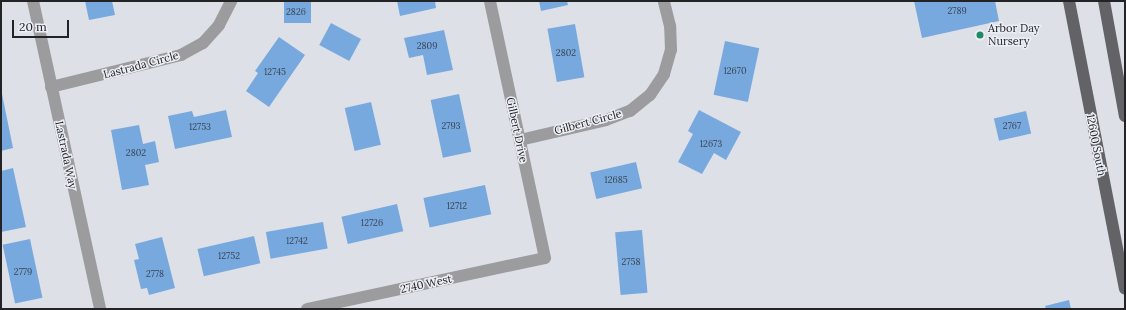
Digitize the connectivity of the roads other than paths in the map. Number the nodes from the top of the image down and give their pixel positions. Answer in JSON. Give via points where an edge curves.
{"nodes":[{"id":1,"x":33,"y":1,"type":"edge"},
{"id":2,"x":231,"y":1,"type":"edge"},
{"id":3,"x":490,"y":1,"type":"edge"},
{"id":4,"x":1069,"y":1,"type":"edge"},
{"id":5,"x":1104,"y":1,"type":"edge"},
{"id":6,"x":664,"y":2,"type":"dead end"},
{"id":7,"x":51,"y":87,"type":"junction"},
{"id":8,"x":1125,"y":116,"type":"edge"},
{"id":9,"x":520,"y":140,"type":"junction"},
{"id":10,"x":545,"y":258,"type":"joint"},
{"id":11,"x":1125,"y":288,"type":"edge"},
{"id":12,"x":100,"y":309,"type":"edge"},
{"id":13,"x":307,"y":309,"type":"edge"}],
"edges":[{"from":1,"to":7,"type":"street","name":"Lastrada Way"},
{"from":2,"to":7,"type":"street","name":"Lastrada Circle","via":[[219,25],[203,43],[181,55]]},
{"from":3,"to":9,"type":"street","name":"Gilbert Drive"},
{"from":4,"to":11,"type":"main road","name":"12600 South"},
{"from":5,"to":8,"type":"main road"},
{"from":6,"to":9,"type":"street","name":"Gilbert Circle","via":[[670,26],[671,50],[664,74],[650,95],[630,111],[606,120]]},
{"from":7,"to":12,"type":"street","name":"Lastrada Way"},
{"from":9,"to":10,"type":"street","name":"Gilbert Drive"},
{"from":10,"to":13,"type":"street","name":"2740 West"}]}
